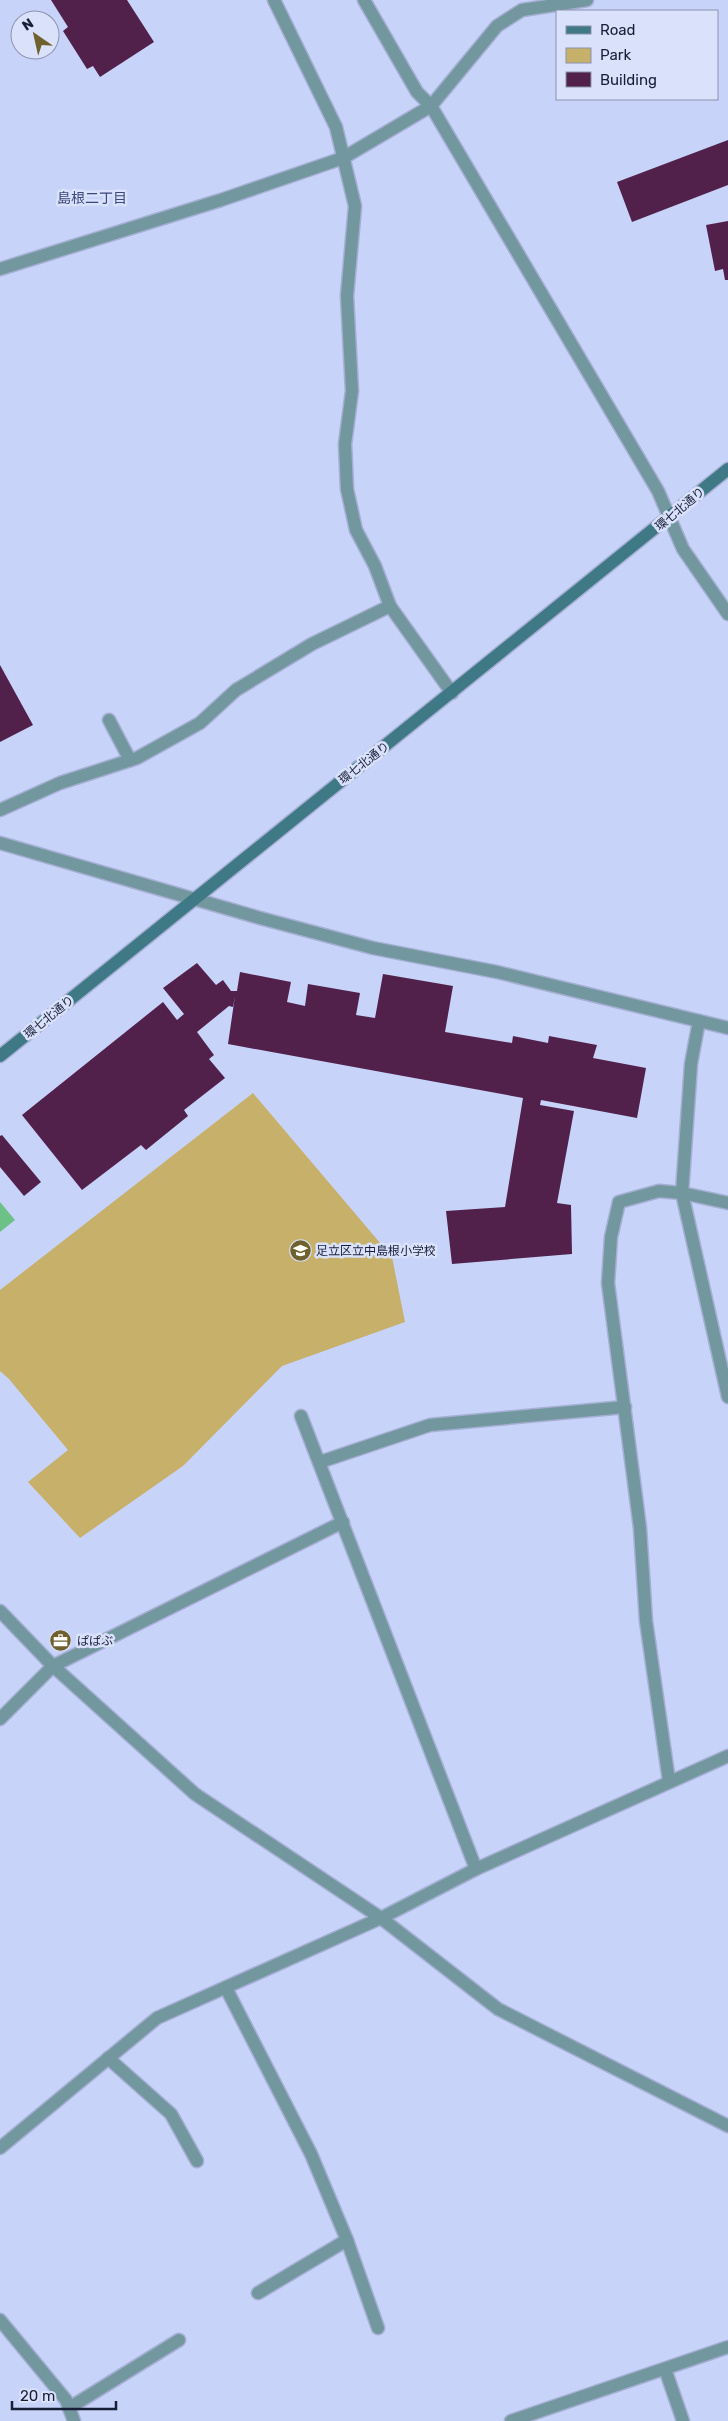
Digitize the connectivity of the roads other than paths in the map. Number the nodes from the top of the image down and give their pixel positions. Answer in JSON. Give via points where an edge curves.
{"nodes":[{"id":1,"x":274,"y":0,"type":"edge"},
{"id":2,"x":364,"y":0,"type":"edge"},
{"id":3,"x":586,"y":0,"type":"edge"},
{"id":4,"x":431,"y":106,"type":"junction"},
{"id":5,"x":343,"y":158,"type":"junction"},
{"id":6,"x":0,"y":269,"type":"edge"},
{"id":7,"x":728,"y":468,"type":"edge"},
{"id":8,"x":668,"y":518,"type":"junction"},
{"id":9,"x":390,"y":606,"type":"junction"},
{"id":10,"x":728,"y":614,"type":"edge"},
{"id":11,"x":452,"y":693,"type":"junction"},
{"id":12,"x":109,"y":720,"type":"dead end"},
{"id":13,"x":130,"y":760,"type":"junction"},
{"id":14,"x":0,"y":810,"type":"edge"},
{"id":15,"x":0,"y":843,"type":"edge"},
{"id":16,"x":194,"y":898,"type":"junction"},
{"id":17,"x":699,"y":1021,"type":"junction"},
{"id":18,"x":728,"y":1028,"type":"edge"},
{"id":19,"x":0,"y":1056,"type":"edge"},
{"id":20,"x":682,"y":1192,"type":"junction"},
{"id":21,"x":728,"y":1203,"type":"edge"},
{"id":22,"x":728,"y":1397,"type":"edge"},
{"id":23,"x":625,"y":1408,"type":"junction"},
{"id":24,"x":301,"y":1416,"type":"dead end"},
{"id":25,"x":320,"y":1462,"type":"junction"},
{"id":26,"x":344,"y":1522,"type":"junction"},
{"id":27,"x":0,"y":1611,"type":"edge"},
{"id":28,"x":53,"y":1666,"type":"junction"},
{"id":29,"x":0,"y":1719,"type":"edge"},
{"id":30,"x":728,"y":1756,"type":"edge"},
{"id":31,"x":668,"y":1781,"type":"junction"},
{"id":32,"x":476,"y":1869,"type":"junction"},
{"id":33,"x":381,"y":1918,"type":"junction"},
{"id":34,"x":226,"y":1988,"type":"junction"},
{"id":35,"x":108,"y":2058,"type":"junction"},
{"id":36,"x":728,"y":2126,"type":"edge"},
{"id":37,"x":0,"y":2148,"type":"edge"},
{"id":38,"x":197,"y":2161,"type":"dead end"},
{"id":39,"x":347,"y":2240,"type":"junction"},
{"id":40,"x":258,"y":2293,"type":"dead end"},
{"id":41,"x":0,"y":2320,"type":"edge"},
{"id":42,"x":378,"y":2328,"type":"dead end"},
{"id":43,"x":179,"y":2340,"type":"dead end"},
{"id":44,"x":728,"y":2347,"type":"edge"},
{"id":45,"x":665,"y":2369,"type":"junction"},
{"id":46,"x":69,"y":2408,"type":"junction"},
{"id":47,"x":514,"y":2420,"type":"edge"},
{"id":48,"x":74,"y":2421,"type":"edge"},
{"id":49,"x":683,"y":2421,"type":"edge"}],
"edges":[{"from":1,"to":5,"type":"street","via":[[336,127]]},
{"from":2,"to":4,"type":"street","via":[[417,92]]},
{"from":3,"to":4,"type":"street","via":[[522,10],[498,26]]},
{"from":4,"to":5,"type":"street"},
{"from":4,"to":8,"type":"street","via":[[658,491]]},
{"from":5,"to":6,"type":"street"},
{"from":5,"to":9,"type":"street","via":[[355,206],[347,296],[352,391],[345,444],[347,489],[356,530],[375,566]]},
{"from":7,"to":8,"type":"street","name":"環七北通り"},
{"from":8,"to":10,"type":"street","via":[[683,549]]},
{"from":8,"to":11,"type":"street","name":"環七北通り"},
{"from":9,"to":11,"type":"street"},
{"from":9,"to":13,"type":"street","via":[[312,644],[236,690],[200,722]]},
{"from":11,"to":16,"type":"street","name":"環七北通り"},
{"from":12,"to":13,"type":"street"},
{"from":13,"to":14,"type":"street","via":[[60,784]]},
{"from":15,"to":16,"type":"street"},
{"from":16,"to":17,"type":"street","via":[[373,948],[497,972]]},
{"from":16,"to":19,"type":"street","name":"環七北通り"},
{"from":17,"to":18,"type":"street"},
{"from":17,"to":20,"type":"street","via":[[691,1064]]},
{"from":20,"to":21,"type":"street"},
{"from":20,"to":22,"type":"street"},
{"from":20,"to":23,"type":"street","via":[[659,1191],[619,1202],[608,1283]]},
{"from":23,"to":25,"type":"street","via":[[430,1425]]},
{"from":23,"to":31,"type":"street","via":[[640,1528],[646,1621]]},
{"from":24,"to":25,"type":"street"},
{"from":25,"to":26,"type":"street"},
{"from":26,"to":28,"type":"street"},
{"from":26,"to":32,"type":"street"},
{"from":27,"to":28,"type":"street"},
{"from":28,"to":29,"type":"street"},
{"from":28,"to":33,"type":"street","via":[[195,1794]]},
{"from":30,"to":31,"type":"street"},
{"from":31,"to":32,"type":"street"},
{"from":32,"to":33,"type":"street"},
{"from":33,"to":34,"type":"street"},
{"from":33,"to":36,"type":"street","via":[[498,2009]]},
{"from":34,"to":35,"type":"street","via":[[157,2018]]},
{"from":34,"to":39,"type":"street","via":[[311,2154]]},
{"from":35,"to":37,"type":"street"},
{"from":35,"to":38,"type":"street","via":[[171,2114]]},
{"from":39,"to":40,"type":"street"},
{"from":39,"to":42,"type":"street"},
{"from":41,"to":46,"type":"street","via":[[66,2400]]},
{"from":43,"to":46,"type":"street"},
{"from":44,"to":45,"type":"street"},
{"from":45,"to":47,"type":"street"},
{"from":45,"to":49,"type":"street"},
{"from":46,"to":48,"type":"street"}]}
